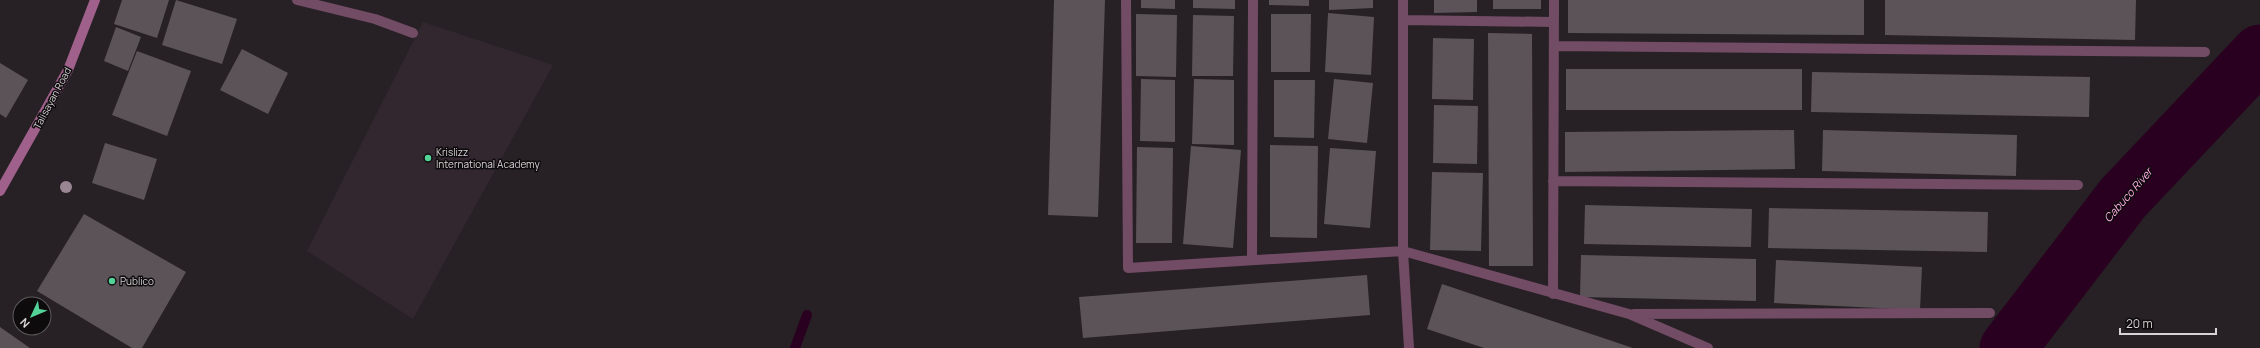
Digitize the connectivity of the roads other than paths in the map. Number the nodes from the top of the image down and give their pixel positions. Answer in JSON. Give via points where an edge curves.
{"nodes":[{"id":1,"x":95,"y":0,"type":"edge"},
{"id":2,"x":297,"y":0,"type":"edge"},
{"id":3,"x":1126,"y":0,"type":"edge"},
{"id":4,"x":1253,"y":0,"type":"edge"},
{"id":5,"x":1403,"y":0,"type":"edge"},
{"id":6,"x":1554,"y":0,"type":"edge"},
{"id":7,"x":1403,"y":20,"type":"junction"},
{"id":8,"x":1554,"y":22,"type":"junction"},
{"id":9,"x":413,"y":33,"type":"dead end"},
{"id":10,"x":1554,"y":46,"type":"junction"},
{"id":11,"x":2205,"y":52,"type":"dead end"},
{"id":12,"x":1553,"y":182,"type":"junction"},
{"id":13,"x":2078,"y":185,"type":"dead end"},
{"id":14,"x":0,"y":191,"type":"edge"},
{"id":15,"x":1403,"y":250,"type":"junction"},
{"id":16,"x":1252,"y":259,"type":"junction"},
{"id":17,"x":1553,"y":294,"type":"junction"},
{"id":18,"x":1990,"y":312,"type":"dead end"},
{"id":19,"x":1629,"y":314,"type":"junction"},
{"id":20,"x":1409,"y":348,"type":"edge"},
{"id":21,"x":1708,"y":348,"type":"edge"}],
"edges":[{"from":1,"to":14,"type":"main road","name":"Talisayan Road","via":[[68,70]]},
{"from":2,"to":9,"type":"street","via":[[368,17]]},
{"from":3,"to":16,"type":"street","via":[[1128,268]]},
{"from":4,"to":16,"type":"street"},
{"from":5,"to":7,"type":"street"},
{"from":6,"to":8,"type":"street"},
{"from":7,"to":8,"type":"street"},
{"from":7,"to":15,"type":"street"},
{"from":8,"to":10,"type":"street"},
{"from":10,"to":11,"type":"street"},
{"from":10,"to":12,"type":"street"},
{"from":12,"to":13,"type":"street"},
{"from":12,"to":17,"type":"street"},
{"from":15,"to":16,"type":"street"},
{"from":15,"to":17,"type":"street"},
{"from":15,"to":20,"type":"street"},
{"from":17,"to":19,"type":"street"},
{"from":18,"to":19,"type":"street"},
{"from":19,"to":21,"type":"street"}]}
